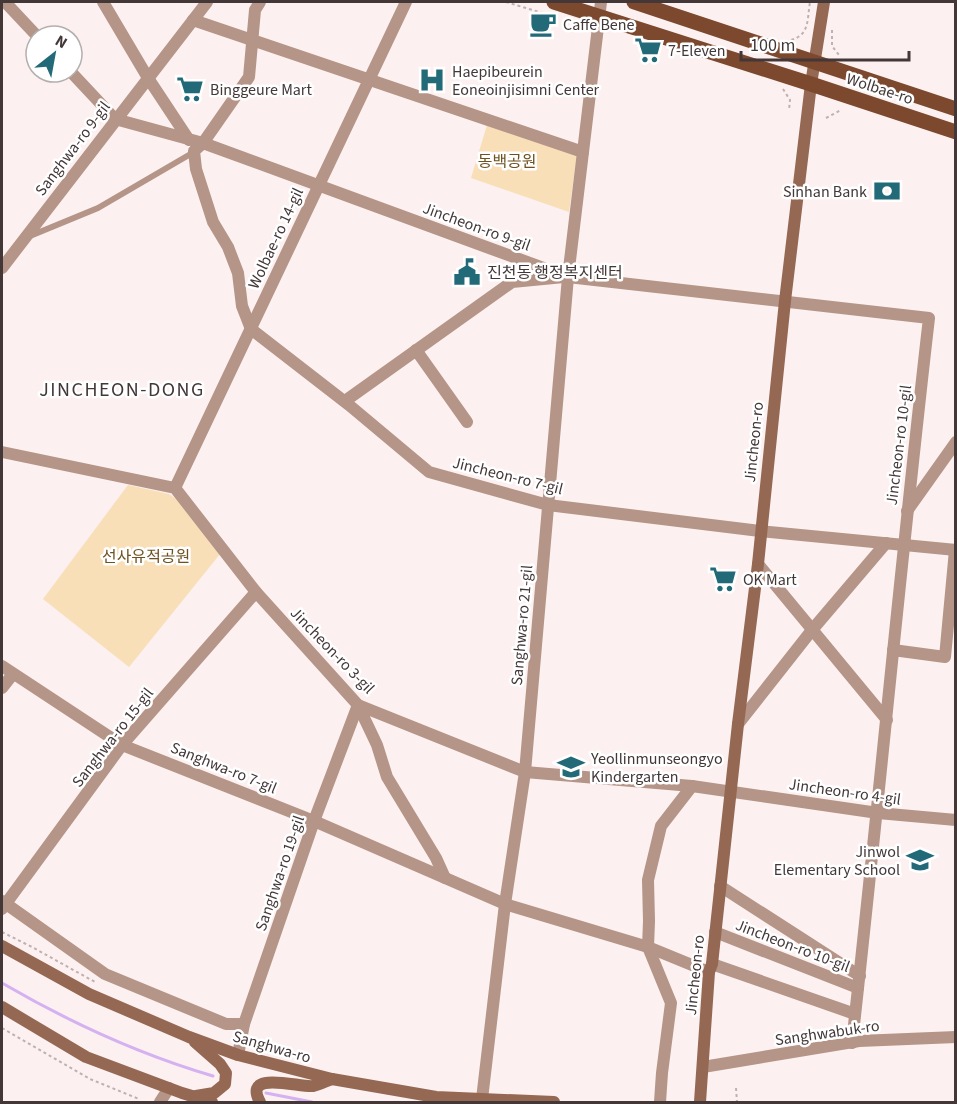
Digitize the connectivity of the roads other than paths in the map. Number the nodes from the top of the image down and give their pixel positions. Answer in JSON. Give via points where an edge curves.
{"nodes":[{"id":1,"x":4,"y":2,"type":"edge"},
{"id":2,"x":103,"y":2,"type":"edge"},
{"id":3,"x":207,"y":2,"type":"edge"},
{"id":4,"x":260,"y":2,"type":"edge"},
{"id":5,"x":406,"y":2,"type":"edge"},
{"id":6,"x":554,"y":2,"type":"edge"},
{"id":7,"x":634,"y":2,"type":"edge"},
{"id":8,"x":824,"y":2,"type":"edge"},
{"id":9,"x":600,"y":9,"type":"edge"},
{"id":10,"x":193,"y":20,"type":"junction"},
{"id":11,"x":25,"y":24,"type":"edge"},
{"id":12,"x":252,"y":40,"type":"junction"},
{"id":13,"x":814,"y":62,"type":"junction"},
{"id":14,"x":148,"y":78,"type":"junction"},
{"id":15,"x":369,"y":81,"type":"junction"},
{"id":16,"x":82,"y":84,"type":"edge"},
{"id":17,"x":811,"y":84,"type":"junction"},
{"id":18,"x":956,"y":109,"type":"edge"},
{"id":19,"x":115,"y":119,"type":"junction"},
{"id":20,"x":956,"y":132,"type":"edge"},
{"id":21,"x":195,"y":145,"type":"junction"},
{"id":22,"x":583,"y":153,"type":"junction"},
{"id":23,"x":317,"y":186,"type":"junction"},
{"id":24,"x":23,"y":239,"type":"junction"},
{"id":25,"x":2,"y":268,"type":"edge"},
{"id":26,"x":568,"y":277,"type":"junction"},
{"id":27,"x":785,"y":301,"type":"junction"},
{"id":28,"x":251,"y":329,"type":"junction"},
{"id":29,"x":416,"y":350,"type":"junction"},
{"id":30,"x":345,"y":401,"type":"junction"},
{"id":31,"x":467,"y":422,"type":"dead end"},
{"id":32,"x":956,"y":442,"type":"edge"},
{"id":33,"x":2,"y":453,"type":"edge"},
{"id":34,"x":175,"y":488,"type":"junction"},
{"id":35,"x":548,"y":505,"type":"junction"},
{"id":36,"x":907,"y":512,"type":"junction"},
{"id":37,"x":760,"y":531,"type":"junction"},
{"id":38,"x":886,"y":543,"type":"junction"},
{"id":39,"x":903,"y":544,"type":"junction"},
{"id":40,"x":955,"y":550,"type":"edge"},
{"id":41,"x":758,"y":564,"type":"junction"},
{"id":42,"x":256,"y":592,"type":"junction"},
{"id":43,"x":812,"y":630,"type":"junction"},
{"id":44,"x":893,"y":650,"type":"junction"},
{"id":45,"x":2,"y":666,"type":"edge"},
{"id":46,"x":13,"y":674,"type":"junction"},
{"id":47,"x":2,"y":688,"type":"edge"},
{"id":48,"x":358,"y":705,"type":"junction"},
{"id":49,"x":886,"y":720,"type":"junction"},
{"id":50,"x":738,"y":724,"type":"junction"},
{"id":51,"x":123,"y":745,"type":"junction"},
{"id":52,"x":525,"y":772,"type":"junction"},
{"id":53,"x":692,"y":786,"type":"junction"},
{"id":54,"x":730,"y":792,"type":"junction"},
{"id":55,"x":878,"y":813,"type":"junction"},
{"id":56,"x":956,"y":820,"type":"edge"},
{"id":57,"x":314,"y":821,"type":"junction"},
{"id":58,"x":445,"y":878,"type":"junction"},
{"id":59,"x":720,"y":886,"type":"junction"},
{"id":60,"x":3,"y":904,"type":"edge"},
{"id":61,"x":505,"y":904,"type":"junction"},
{"id":62,"x":715,"y":932,"type":"junction"},
{"id":63,"x":2,"y":946,"type":"edge"},
{"id":64,"x":648,"y":947,"type":"junction"},
{"id":65,"x":710,"y":968,"type":"junction"},
{"id":66,"x":859,"y":982,"type":"junction"},
{"id":67,"x":2,"y":1007,"type":"edge"},
{"id":68,"x":855,"y":1014,"type":"junction"},
{"id":69,"x":244,"y":1024,"type":"junction"},
{"id":70,"x":189,"y":1037,"type":"junction"},
{"id":71,"x":956,"y":1037,"type":"edge"},
{"id":72,"x":852,"y":1042,"type":"junction"},
{"id":73,"x":238,"y":1055,"type":"junction"},
{"id":74,"x":703,"y":1067,"type":"junction"},
{"id":75,"x":332,"y":1079,"type":"junction"},
{"id":76,"x":169,"y":1088,"type":"junction"},
{"id":77,"x":192,"y":1097,"type":"junction"},
{"id":78,"x":482,"y":1099,"type":"junction"},
{"id":79,"x":160,"y":1102,"type":"edge"},
{"id":80,"x":212,"y":1102,"type":"edge"},
{"id":81,"x":260,"y":1102,"type":"edge"},
{"id":82,"x":554,"y":1102,"type":"edge"},
{"id":83,"x":660,"y":1102,"type":"edge"},
{"id":84,"x":700,"y":1102,"type":"edge"}],
"edges":[{"from":1,"to":11,"type":"street"},
{"from":2,"to":14,"type":"street"},
{"from":3,"to":10,"type":"street","name":"Sanghwa-ro 9-gil"},
{"from":4,"to":12,"type":"street","via":[[255,10]]},
{"from":5,"to":15,"type":"street","name":"Wolbae-ro 14-gil"},
{"from":6,"to":9,"type":"main road","name":"Wolbae-ro"},
{"from":7,"to":13,"type":"main road","name":"Wolbae-ro"},
{"from":8,"to":13,"type":"main road","name":"Jincheon-ro"},
{"from":9,"to":17,"type":"main road","name":"Wolbae-ro"},
{"from":9,"to":22,"type":"street","name":"Sanghwa-ro 21-gil"},
{"from":10,"to":12,"type":"street"},
{"from":10,"to":14,"type":"street","name":"Sanghwa-ro 9-gil"},
{"from":12,"to":15,"type":"street"},
{"from":12,"to":21,"type":"street","via":[[249,77]]},
{"from":13,"to":17,"type":"main road","name":"Jincheon-ro"},
{"from":13,"to":18,"type":"main road","name":"Wolbae-ro"},
{"from":14,"to":19,"type":"street","name":"Sanghwa-ro 9-gil"},
{"from":14,"to":21,"type":"street"},
{"from":15,"to":22,"type":"street"},
{"from":15,"to":23,"type":"street","name":"Wolbae-ro 14-gil"},
{"from":16,"to":19,"type":"street"},
{"from":17,"to":20,"type":"main road","name":"Wolbae-ro"},
{"from":17,"to":27,"type":"main road","name":"Jincheon-ro"},
{"from":19,"to":21,"type":"street","name":"Jincheon-ro 9-gil"},
{"from":19,"to":24,"type":"street","name":"Sanghwa-ro 9-gil"},
{"from":21,"to":23,"type":"street","name":"Jincheon-ro 9-gil"},
{"from":21,"to":24,"type":"lane","name":"Sanghwa-ro 9-gil","via":[[98,208]]},
{"from":21,"to":28,"type":"street","via":[[196,169],[213,222],[238,273]]},
{"from":22,"to":26,"type":"street","name":"Sanghwa-ro 21-gil"},
{"from":23,"to":26,"type":"street","name":"Jincheon-ro 9-gil"},
{"from":23,"to":28,"type":"street","name":"Wolbae-ro 14-gil"},
{"from":24,"to":25,"type":"street","name":"Sanghwa-ro 9-gil"},
{"from":26,"to":27,"type":"street","name":"Jincheon-ro 9-gil"},
{"from":26,"to":29,"type":"street","via":[[512,282]]},
{"from":26,"to":35,"type":"street","name":"Sanghwa-ro 21-gil"},
{"from":27,"to":36,"type":"street","name":"Jincheon-ro 10-gil","via":[[929,318]]},
{"from":27,"to":37,"type":"main road","name":"Jincheon-ro"},
{"from":28,"to":30,"type":"street","name":"Jincheon-ro 7-gil"},
{"from":28,"to":34,"type":"street","name":"Wolbae-ro 14-gil"},
{"from":29,"to":30,"type":"street"},
{"from":29,"to":31,"type":"street"},
{"from":30,"to":35,"type":"street","name":"Jincheon-ro 7-gil","via":[[429,472]]},
{"from":32,"to":36,"type":"street"},
{"from":33,"to":34,"type":"street"},
{"from":34,"to":42,"type":"street","name":"Jincheon-ro 3-gil"},
{"from":35,"to":37,"type":"street","name":"Jincheon-ro 7-gil"},
{"from":35,"to":52,"type":"street","name":"Sanghwa-ro 21-gil"},
{"from":36,"to":39,"type":"street","name":"Jincheon-ro 10-gil"},
{"from":37,"to":38,"type":"street","name":"Jincheon-ro 7-gil"},
{"from":37,"to":41,"type":"main road","name":"Jincheon-ro"},
{"from":38,"to":39,"type":"street","name":"Jincheon-ro 7-gil"},
{"from":38,"to":43,"type":"street"},
{"from":39,"to":40,"type":"street","name":"Jincheon-ro 7-gil"},
{"from":39,"to":44,"type":"street","name":"Jincheon-ro 10-gil"},
{"from":40,"to":44,"type":"street","via":[[945,657]]},
{"from":41,"to":43,"type":"street"},
{"from":41,"to":50,"type":"main road","name":"Jincheon-ro"},
{"from":42,"to":48,"type":"street","name":"Jincheon-ro 3-gil"},
{"from":42,"to":51,"type":"street","name":"Sanghwa-ro 15-gil"},
{"from":43,"to":49,"type":"street"},
{"from":43,"to":50,"type":"street"},
{"from":44,"to":49,"type":"street","name":"Jincheon-ro 10-gil"},
{"from":45,"to":46,"type":"street","name":"Sanghwa-ro 7-gil"},
{"from":46,"to":47,"type":"street"},
{"from":46,"to":51,"type":"street","name":"Sanghwa-ro 7-gil"},
{"from":48,"to":52,"type":"street","name":"Jincheon-ro 3-gil"},
{"from":48,"to":57,"type":"street","name":"Sanghwa-ro 19-gil"},
{"from":48,"to":58,"type":"street","via":[[387,777]]},
{"from":49,"to":55,"type":"street","name":"Jincheon-ro 10-gil"},
{"from":50,"to":54,"type":"main road","name":"Jincheon-ro"},
{"from":51,"to":57,"type":"street","name":"Sanghwa-ro 7-gil"},
{"from":51,"to":60,"type":"street","name":"Sanghwa-ro 15-gil"},
{"from":52,"to":53,"type":"street","name":"Jincheon-ro 3-gil"},
{"from":52,"to":61,"type":"street","name":"Sanghwa-ro 21-gil"},
{"from":53,"to":54,"type":"street","name":"Jincheon-ro 3-gil"},
{"from":53,"to":64,"type":"street","via":[[662,826],[648,880]]},
{"from":54,"to":55,"type":"street","name":"Jincheon-ro 4-gil"},
{"from":54,"to":59,"type":"main road","name":"Jincheon-ro"},
{"from":55,"to":56,"type":"street","name":"Jincheon-ro 4-gil"},
{"from":55,"to":66,"type":"street","name":"Jincheon-ro 10-gil"},
{"from":57,"to":58,"type":"street","name":"Sanghwa-ro 7-gil"},
{"from":57,"to":69,"type":"street","name":"Sanghwa-ro 19-gil"},
{"from":58,"to":61,"type":"street","name":"Sanghwa-ro 7-gil"},
{"from":59,"to":62,"type":"main road","name":"Jincheon-ro"},
{"from":59,"to":66,"type":"street"},
{"from":60,"to":69,"type":"street","via":[[105,974],[226,1024]]},
{"from":61,"to":64,"type":"street","name":"Sanghwa-ro 7-gil"},
{"from":61,"to":78,"type":"street","name":"Sanghwa-ro 21-gil"},
{"from":62,"to":65,"type":"main road","name":"Jincheon-ro"},
{"from":62,"to":66,"type":"street","name":"Jincheon-ro 10-gil"},
{"from":63,"to":70,"type":"main road","name":"Sanghwa-ro","via":[[89,994]]},
{"from":64,"to":65,"type":"street","name":"Sanghwa-ro 7-gil"},
{"from":64,"to":83,"type":"street","via":[[671,1003]]},
{"from":65,"to":68,"type":"street"},
{"from":65,"to":74,"type":"main road","name":"Jincheon-ro"},
{"from":66,"to":68,"type":"street","name":"Jincheon-ro 10-gil"},
{"from":67,"to":76,"type":"main road","via":[[86,1057]]},
{"from":68,"to":72,"type":"street","name":"Jincheon-ro 10-gil"},
{"from":69,"to":73,"type":"street","name":"Sanghwa-ro 19-gil"},
{"from":70,"to":73,"type":"main road","name":"Sanghwa-ro"},
{"from":70,"to":77,"type":"main road","via":[[226,1072],[225,1084],[214,1093]]},
{"from":71,"to":72,"type":"street","name":"Sanghwabuk-ro"},
{"from":72,"to":74,"type":"street","name":"Sanghwabuk-ro"},
{"from":73,"to":75,"type":"main road","name":"Sanghwa-ro"},
{"from":74,"to":84,"type":"main road","name":"Jincheon-ro"},
{"from":75,"to":78,"type":"main road","name":"Sanghwa-ro","via":[[436,1097]]},
{"from":75,"to":81,"type":"main road","via":[[314,1086],[269,1081],[258,1089]]},
{"from":76,"to":77,"type":"main road"},
{"from":76,"to":79,"type":"street"},
{"from":77,"to":80,"type":"main road"},
{"from":78,"to":82,"type":"main road","name":"Sanghwa-ro"}]}
